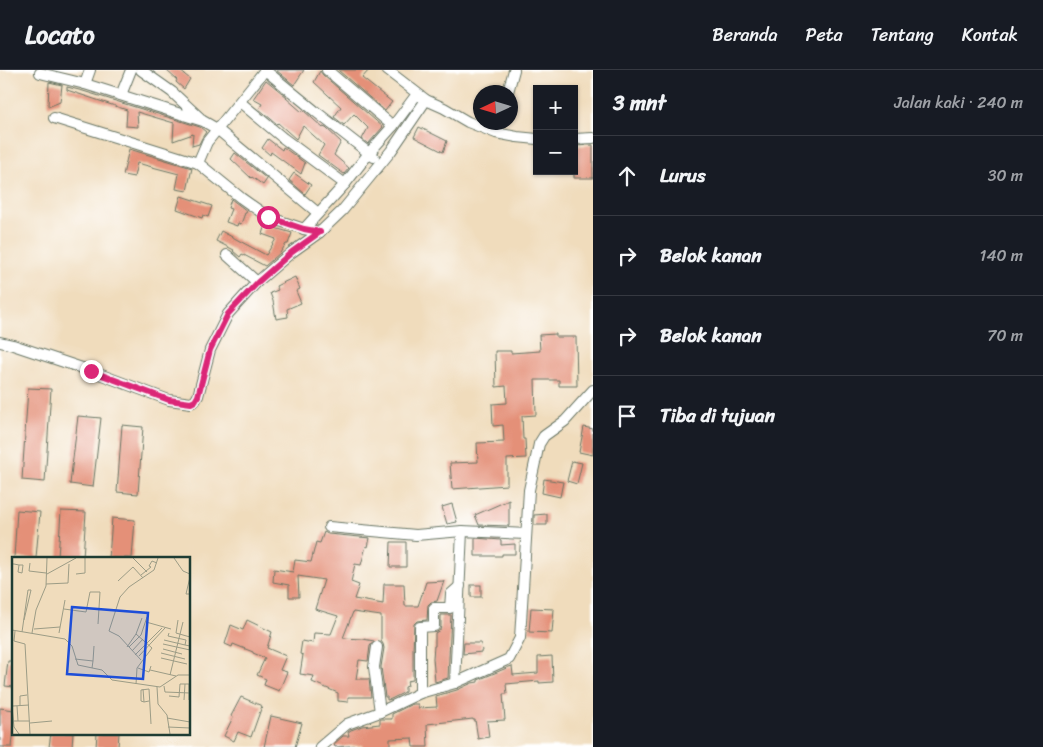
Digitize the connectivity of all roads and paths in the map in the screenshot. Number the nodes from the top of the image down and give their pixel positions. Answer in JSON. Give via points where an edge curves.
{"nodes":[{"id":1,"x":90,"y":70,"type":"edge"},
{"id":2,"x":131,"y":70,"type":"edge"},
{"id":3,"x":141,"y":70,"type":"edge"},
{"id":4,"x":265,"y":70,"type":"edge"},
{"id":5,"x":327,"y":70,"type":"edge"},
{"id":6,"x":388,"y":70,"type":"edge"},
{"id":7,"x":514,"y":70,"type":"edge"},
{"id":8,"x":40,"y":73,"type":"dead end"},
{"id":9,"x":85,"y":84,"type":"junction"},
{"id":10,"x":510,"y":85,"type":"edge"},
{"id":11,"x":417,"y":94,"type":"junction"},
{"id":12,"x":121,"y":95,"type":"junction"},
{"id":13,"x":426,"y":100,"type":"junction"},
{"id":14,"x":240,"y":102,"type":"junction"},
{"id":15,"x":54,"y":118,"type":"dead end"},
{"id":16,"x":203,"y":121,"type":"junction"},
{"id":17,"x":393,"y":126,"type":"junction"},
{"id":18,"x":217,"y":129,"type":"junction"},
{"id":19,"x":593,"y":138,"type":"edge"},
{"id":20,"x":533,"y":139,"type":"edge"},
{"id":21,"x":578,"y":139,"type":"edge"},
{"id":22,"x":369,"y":153,"type":"junction"},
{"id":23,"x":198,"y":162,"type":"junction"},
{"id":24,"x":382,"y":163,"type":"junction"},
{"id":25,"x":346,"y":184,"type":"junction"},
{"id":26,"x":318,"y":213,"type":"junction"},
{"id":27,"x":304,"y":229,"type":"junction"},
{"id":28,"x":320,"y":232,"type":"junction"},
{"id":29,"x":227,"y":254,"type":"dead end"},
{"id":30,"x":258,"y":282,"type":"junction"},
{"id":31,"x":0,"y":342,"type":"edge"},
{"id":32,"x":593,"y":390,"type":"edge"},
{"id":33,"x":329,"y":527,"type":"dead end"},
{"id":34,"x":462,"y":531,"type":"junction"},
{"id":35,"x":526,"y":534,"type":"junction"},
{"id":36,"x":460,"y":586,"type":"junction"},
{"id":37,"x":377,"y":647,"type":"dead end"},
{"id":38,"x":455,"y":682,"type":"junction"},
{"id":39,"x":420,"y":694,"type":"junction"},
{"id":40,"x":380,"y":712,"type":"junction"},
{"id":41,"x":320,"y":747,"type":"edge"}],
"edges":[{"from":1,"to":9,"type":"street"},
{"from":2,"to":12,"type":"street"},
{"from":3,"to":16,"type":"street","via":[[172,92]]},
{"from":4,"to":14,"type":"street"},
{"from":4,"to":22,"type":"street"},
{"from":5,"to":17,"type":"street"},
{"from":6,"to":11,"type":"street"},
{"from":7,"to":10,"type":"street"},
{"from":8,"to":9,"type":"street"},
{"from":9,"to":12,"type":"street"},
{"from":11,"to":13,"type":"street"},
{"from":11,"to":17,"type":"street"},
{"from":12,"to":16,"type":"street"},
{"from":13,"to":20,"type":"street","via":[[496,133]]},
{"from":13,"to":24,"type":"street"},
{"from":14,"to":18,"type":"street"},
{"from":14,"to":25,"type":"street"},
{"from":15,"to":23,"type":"street"},
{"from":16,"to":18,"type":"street"},
{"from":17,"to":22,"type":"street"},
{"from":18,"to":23,"type":"street"},
{"from":18,"to":26,"type":"street"},
{"from":19,"to":21,"type":"street"},
{"from":22,"to":24,"type":"street"},
{"from":22,"to":25,"type":"street"},
{"from":23,"to":27,"type":"street","via":[[268,217]]},
{"from":24,"to":28,"type":"street"},
{"from":25,"to":26,"type":"street"},
{"from":26,"to":27,"type":"street"},
{"from":27,"to":28,"type":"street"},
{"from":28,"to":30,"type":"street"},
{"from":29,"to":30,"type":"street"},
{"from":30,"to":31,"type":"street","via":[[228,314],[210,350],[198,396],[191,403],[169,400]]},
{"from":32,"to":35,"type":"street","via":[[539,444],[529,490]]},
{"from":33,"to":34,"type":"street","via":[[416,535]]},
{"from":34,"to":35,"type":"street"},
{"from":34,"to":36,"type":"street"},
{"from":35,"to":38,"type":"street","via":[[520,638],[509,659]]},
{"from":36,"to":38,"type":"street"},
{"from":36,"to":39,"type":"street","via":[[451,594],[450,608],[434,608],[434,626],[420,627]]},
{"from":37,"to":40,"type":"street","via":[[374,667]]},
{"from":38,"to":39,"type":"street"},
{"from":39,"to":40,"type":"street"},
{"from":40,"to":41,"type":"street","via":[[347,724]]}]}
